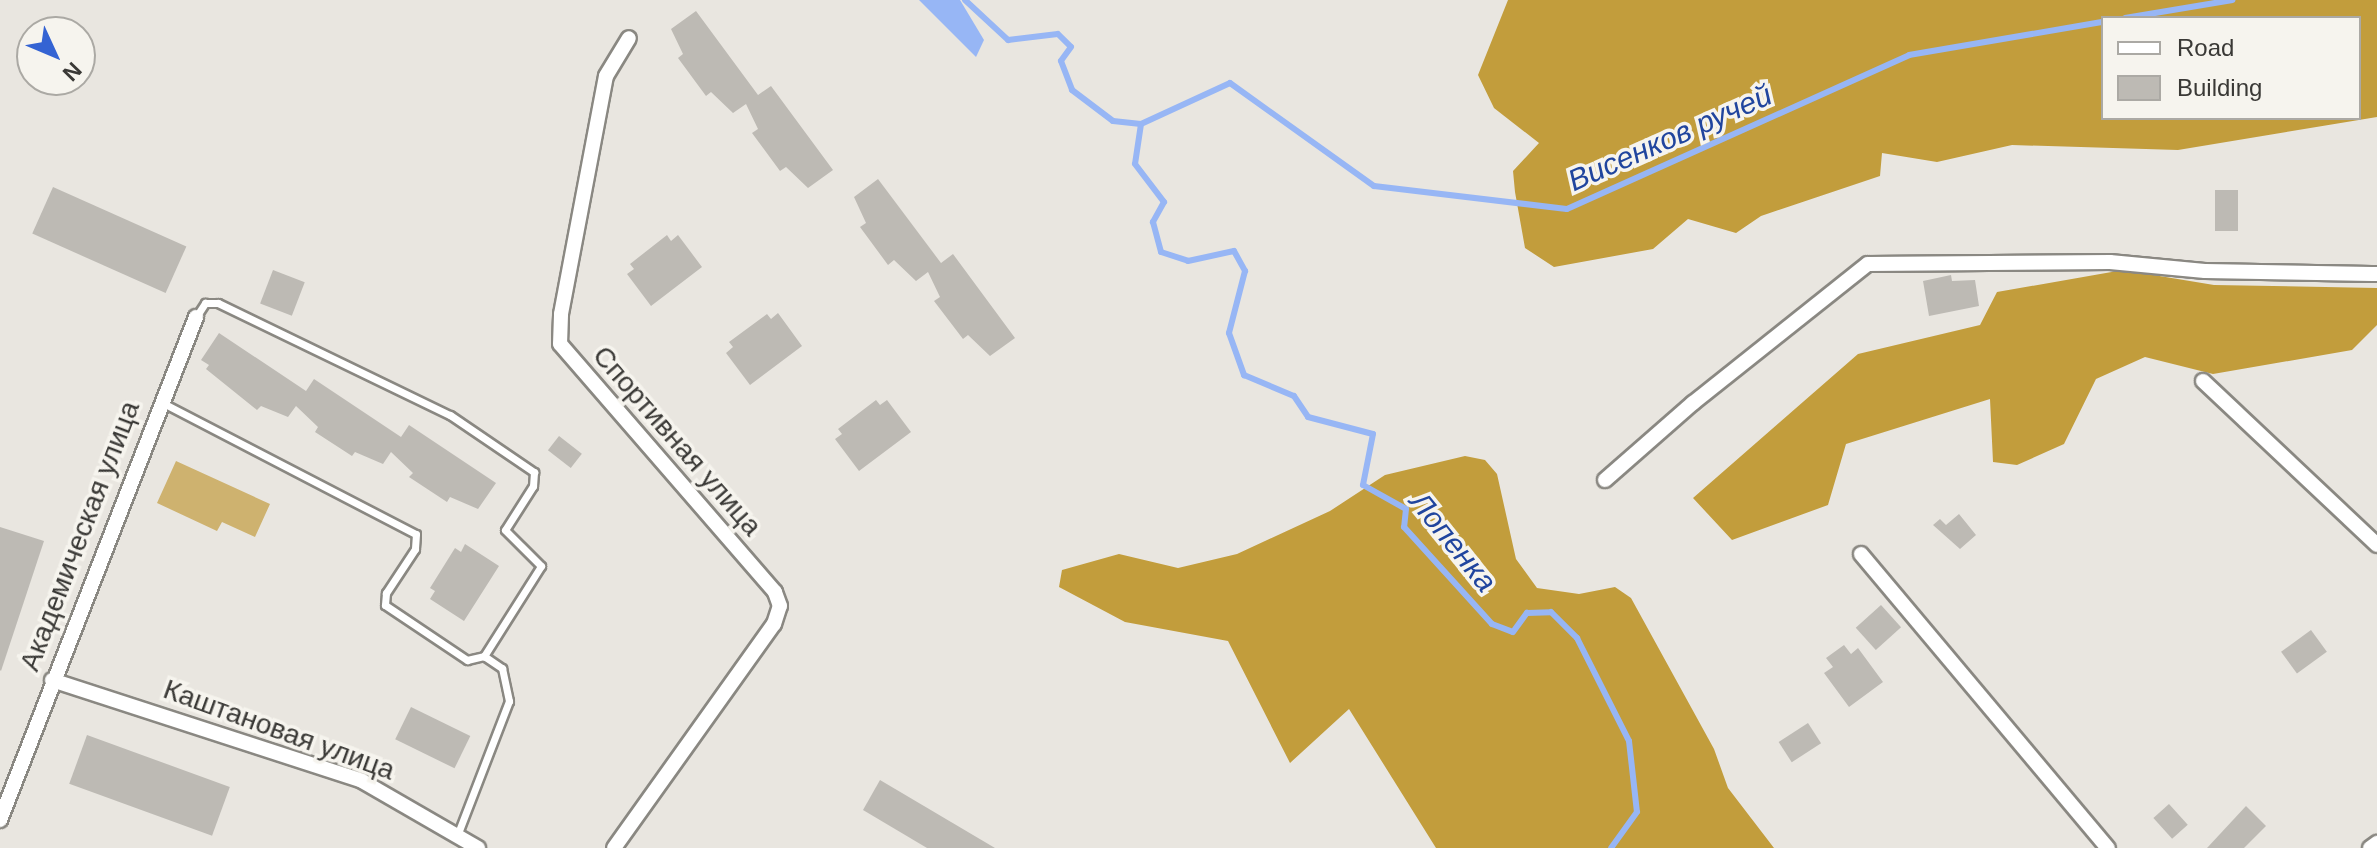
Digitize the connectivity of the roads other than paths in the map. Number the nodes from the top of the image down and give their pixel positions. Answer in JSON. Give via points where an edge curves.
{"nodes":[{"id":1,"x":629,"y":38,"type":"dead end"},
{"id":2,"x":2377,"y":274,"type":"edge"},
{"id":3,"x":196,"y":317,"type":"joint"},
{"id":4,"x":2203,"y":381,"type":"dead end"},
{"id":5,"x":159,"y":401,"type":"junction"},
{"id":6,"x":1605,"y":480,"type":"dead end"},
{"id":7,"x":2377,"y":545,"type":"edge"},
{"id":8,"x":1861,"y":554,"type":"dead end"},
{"id":9,"x":484,"y":656,"type":"junction"},
{"id":10,"x":52,"y":680,"type":"junction"},
{"id":11,"x":0,"y":820,"type":"edge"},
{"id":12,"x":458,"y":833,"type":"junction"},
{"id":13,"x":2377,"y":843,"type":"edge"},
{"id":14,"x":478,"y":848,"type":"edge"},
{"id":15,"x":614,"y":848,"type":"edge"},
{"id":16,"x":2108,"y":848,"type":"edge"},
{"id":17,"x":2370,"y":848,"type":"edge"}],
"edges":[{"from":1,"to":15,"type":"street","name":"Спортивная улица","via":[[606,76],[561,314],[560,344],[775,592],[780,606],[774,624]]},
{"from":2,"to":6,"type":"street","via":[[2205,271],[2110,262],[1868,264]]},
{"from":3,"to":5,"type":"street","name":"Академическая улица"},
{"from":3,"to":9,"type":"lane","via":[[205,303],[218,303],[450,415],[534,472],[533,486],[505,530],[541,566]]},
{"from":4,"to":7,"type":"street"},
{"from":5,"to":9,"type":"lane","via":[[411,530],[418,540],[415,549],[386,593],[385,605],[467,660]]},
{"from":5,"to":10,"type":"street","name":"Академическая улица"},
{"from":8,"to":16,"type":"street"},
{"from":9,"to":12,"type":"lane","via":[[502,668],[509,701]]},
{"from":10,"to":11,"type":"street","name":"Академическая улица"},
{"from":10,"to":12,"type":"street","name":"Каштановая улица","via":[[362,781]]},
{"from":12,"to":14,"type":"street","name":"Каштановая улица"},
{"from":13,"to":17,"type":"street"}]}
